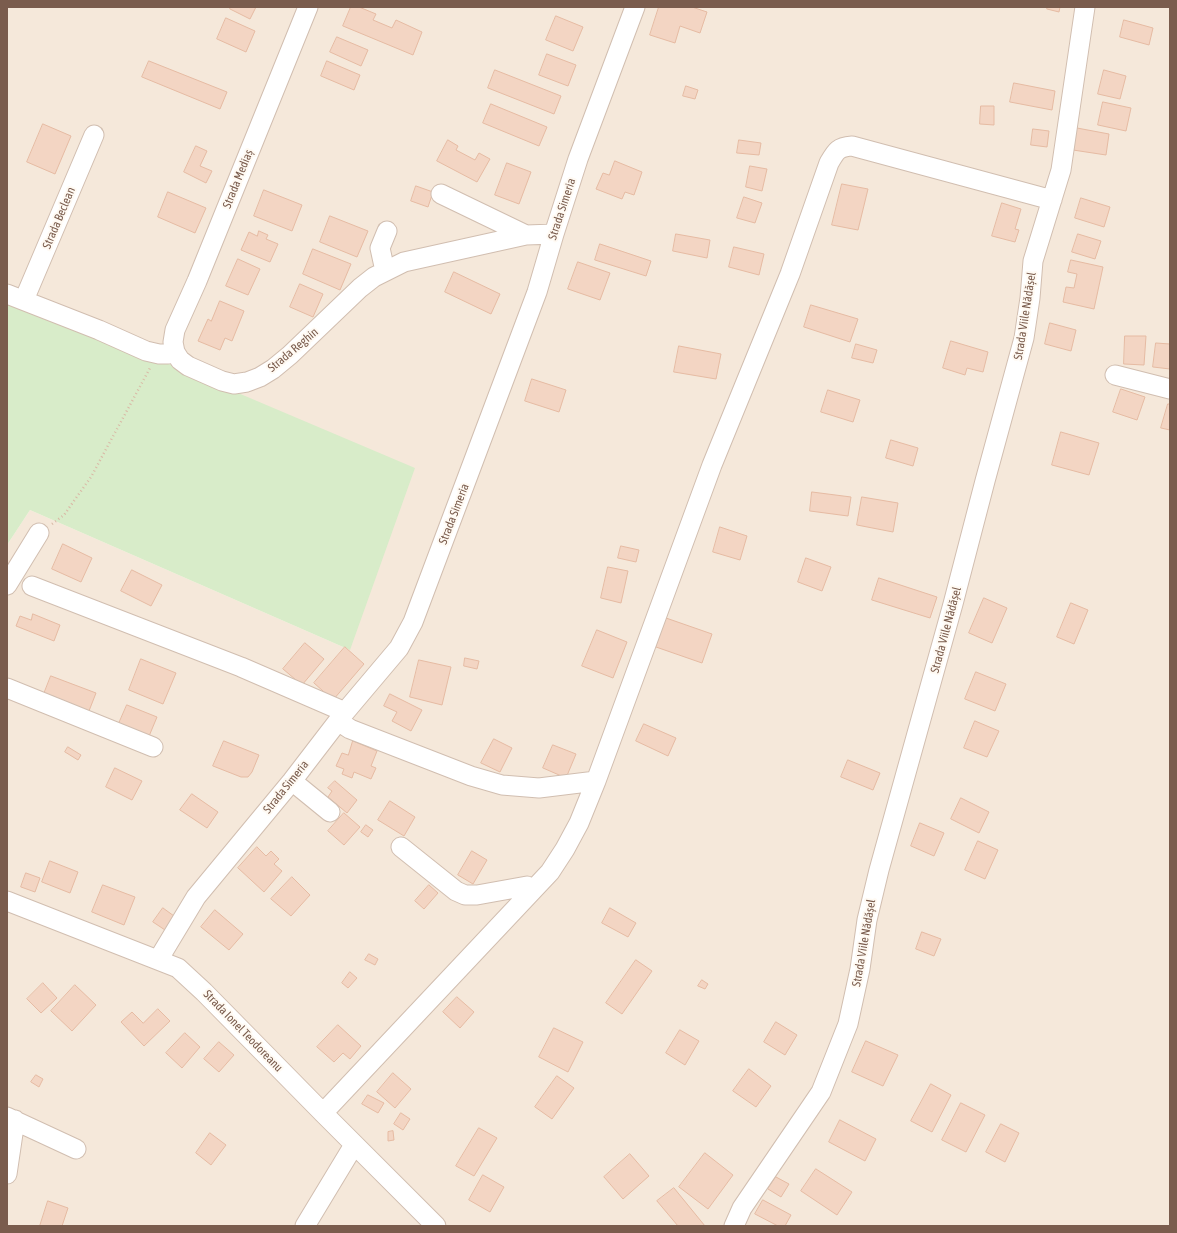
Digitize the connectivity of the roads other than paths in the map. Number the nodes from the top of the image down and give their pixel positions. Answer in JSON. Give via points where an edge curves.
{"nodes":[{"id":1,"x":308,"y":7,"type":"edge"},
{"id":2,"x":635,"y":7,"type":"edge"},
{"id":3,"x":1085,"y":7,"type":"edge"},
{"id":4,"x":94,"y":135,"type":"dead end"},
{"id":5,"x":441,"y":194,"type":"dead end"},
{"id":6,"x":1052,"y":200,"type":"junction"},
{"id":7,"x":387,"y":231,"type":"dead end"},
{"id":8,"x":554,"y":234,"type":"junction"},
{"id":9,"x":526,"y":235,"type":"junction"},
{"id":10,"x":385,"y":271,"type":"junction"},
{"id":11,"x":16,"y":297,"type":"edge"},
{"id":12,"x":167,"y":353,"type":"junction"},
{"id":13,"x":1115,"y":375,"type":"dead end"},
{"id":14,"x":1170,"y":390,"type":"edge"},
{"id":15,"x":39,"y":533,"type":"road end"},
{"id":16,"x":7,"y":584,"type":"edge"},
{"id":17,"x":32,"y":586,"type":"dead end"},
{"id":18,"x":7,"y":688,"type":"edge"},
{"id":19,"x":341,"y":716,"type":"junction"},
{"id":20,"x":153,"y":747,"type":"dead end"},
{"id":21,"x":292,"y":781,"type":"junction"},
{"id":22,"x":596,"y":781,"type":"junction"},
{"id":23,"x":330,"y":812,"type":"dead end"},
{"id":24,"x":401,"y":847,"type":"dead end"},
{"id":25,"x":532,"y":889,"type":"junction"},
{"id":26,"x":7,"y":901,"type":"edge"},
{"id":27,"x":158,"y":960,"type":"junction"},
{"id":28,"x":323,"y":1113,"type":"junction"},
{"id":29,"x":11,"y":1118,"type":"edge"},
{"id":30,"x":354,"y":1145,"type":"junction"},
{"id":31,"x":76,"y":1149,"type":"dead end"},
{"id":32,"x":7,"y":1174,"type":"edge"},
{"id":33,"x":305,"y":1226,"type":"edge"},
{"id":34,"x":436,"y":1226,"type":"edge"},
{"id":35,"x":734,"y":1226,"type":"edge"}],
"edges":[{"from":1,"to":12,"type":"street","name":"Strada Mediaș"},
{"from":2,"to":8,"type":"street","name":"Strada Simeria","via":[[578,159]]},
{"from":3,"to":6,"type":"street","name":"Strada Viile Nădășel","via":[[1061,170]]},
{"from":4,"to":11,"type":"street","name":"Strada Beclean"},
{"from":5,"to":9,"type":"street"},
{"from":6,"to":22,"type":"street","via":[[852,146],[836,151],[826,170],[790,274],[712,465]]},
{"from":6,"to":35,"type":"street","name":"Strada Viile Nădășel","via":[[1033,261],[1024,338],[879,870],[848,1024],[821,1092],[742,1208]]},
{"from":7,"to":10,"type":"street","via":[[380,248]]},
{"from":8,"to":9,"type":"street","name":"Strada Reghin"},
{"from":8,"to":19,"type":"street","name":"Strada Simeria","via":[[537,292],[413,622],[399,648]]},
{"from":9,"to":10,"type":"street","name":"Strada Reghin","via":[[404,262]]},
{"from":10,"to":12,"type":"street","name":"Strada Reghin","via":[[360,288],[290,356],[273,369],[247,382],[234,384],[222,381],[188,366]]},
{"from":11,"to":12,"type":"street","name":"Strada Reghin","via":[[146,350]]},
{"from":13,"to":14,"type":"street"},
{"from":15,"to":16,"type":"street"},
{"from":17,"to":19,"type":"street","via":[[242,667]]},
{"from":18,"to":20,"type":"street"},
{"from":19,"to":21,"type":"street","name":"Strada Simeria"},
{"from":19,"to":22,"type":"street","via":[[350,729],[471,776],[502,785],[538,788]]},
{"from":21,"to":23,"type":"street"},
{"from":21,"to":27,"type":"street","name":"Strada Simeria","via":[[196,897]]},
{"from":22,"to":25,"type":"street","via":[[565,849],[550,872]]},
{"from":24,"to":25,"type":"street","via":[[456,891],[465,895],[527,886]]},
{"from":25,"to":28,"type":"street"},
{"from":26,"to":27,"type":"street","name":"Strada Ionel Teodoreanu"},
{"from":27,"to":28,"type":"street","name":"Strada Ionel Teodoreanu","via":[[178,968],[204,992]]},
{"from":28,"to":30,"type":"street","name":"Strada Ionel Teodoreanu"},
{"from":29,"to":31,"type":"street"},
{"from":29,"to":32,"type":"street"},
{"from":30,"to":33,"type":"street"},
{"from":30,"to":34,"type":"street","name":"Strada Ionel Teodoreanu"}]}
